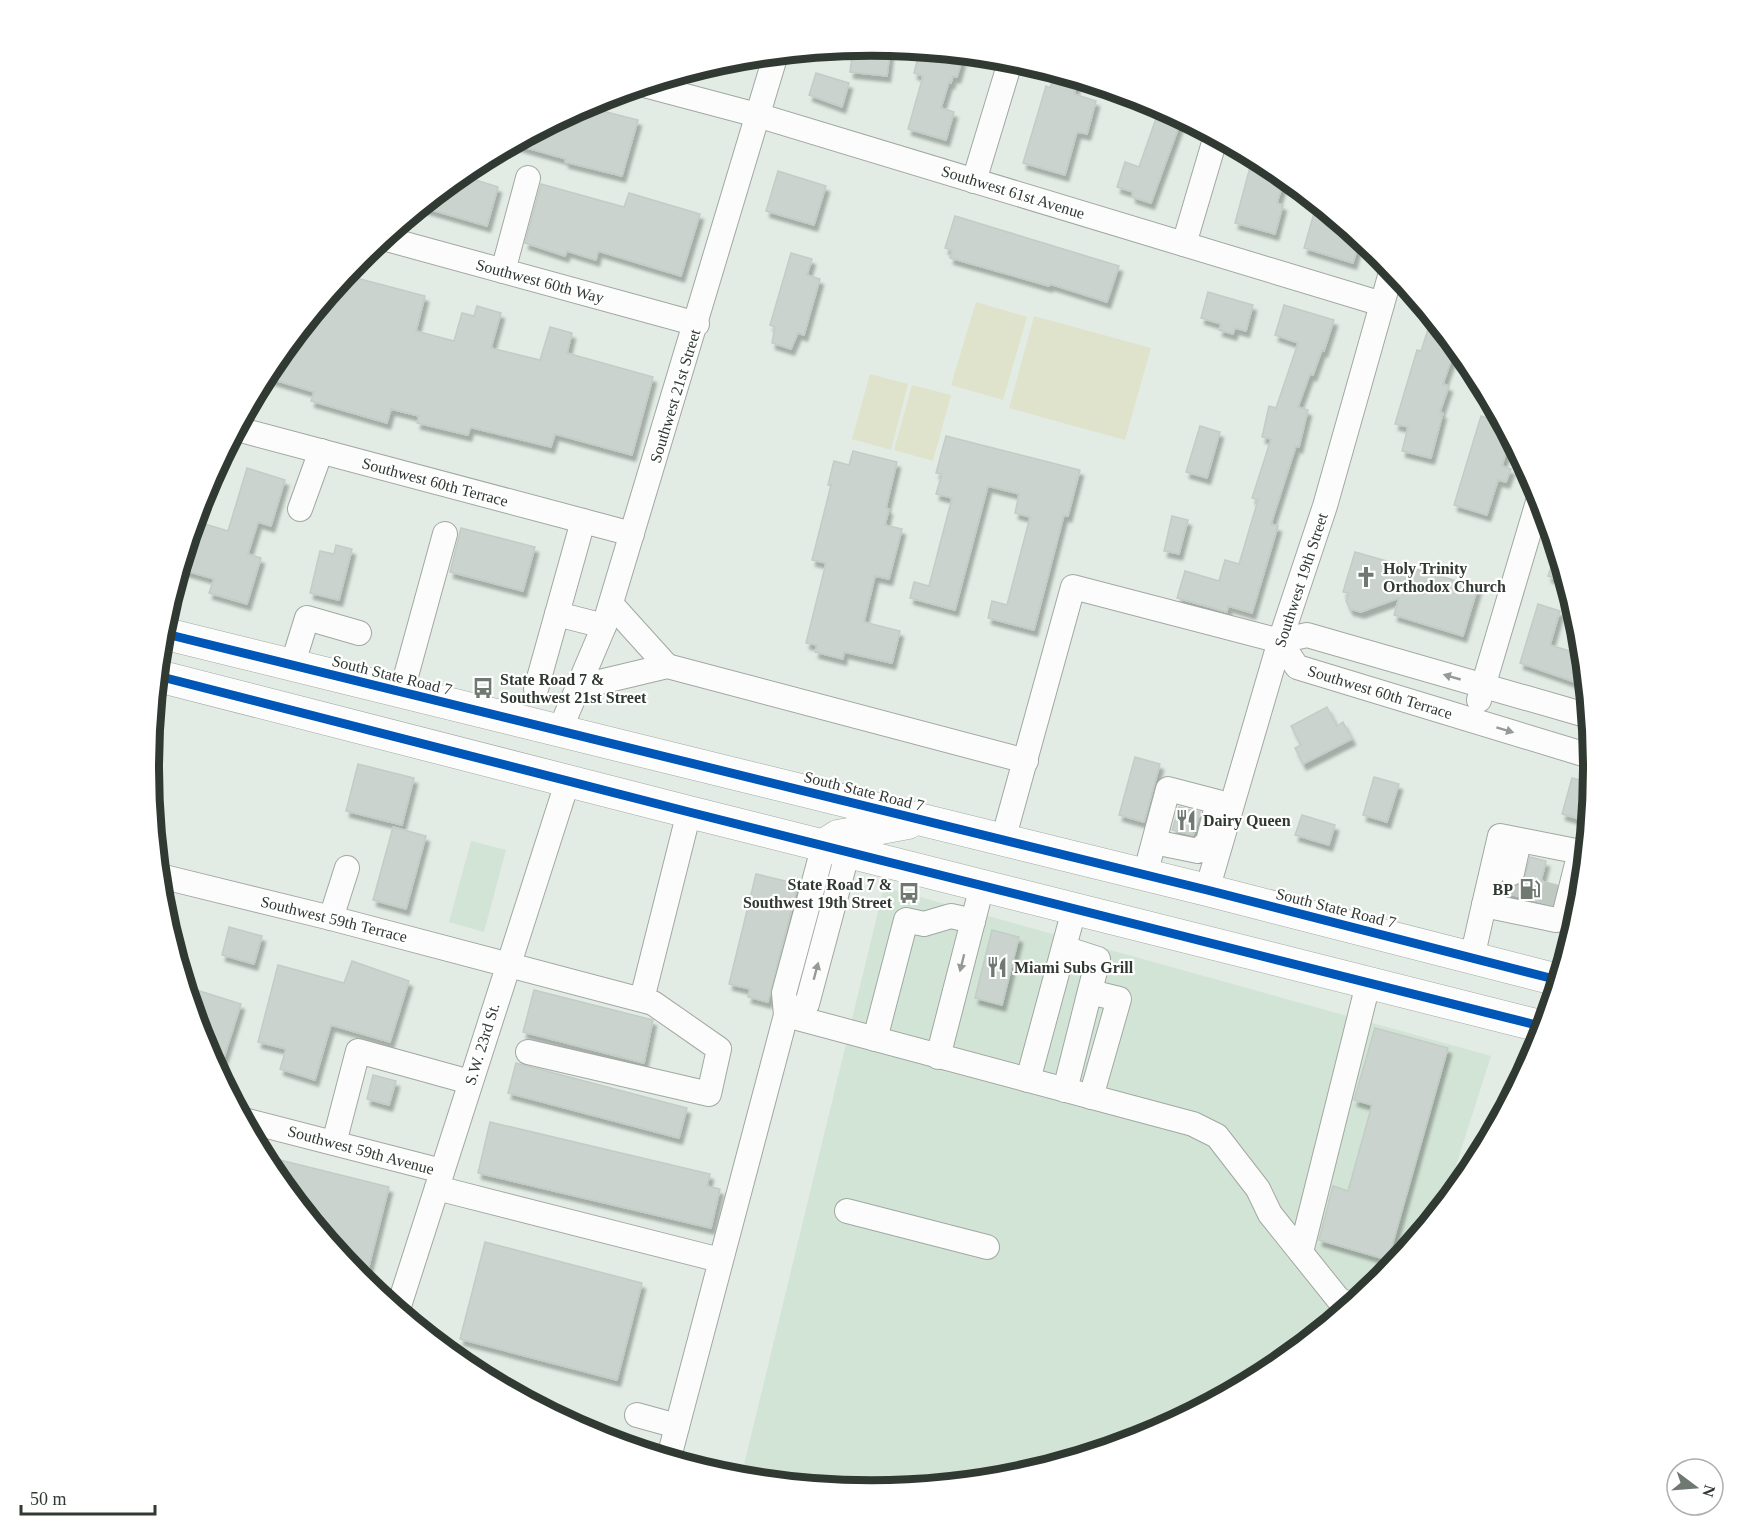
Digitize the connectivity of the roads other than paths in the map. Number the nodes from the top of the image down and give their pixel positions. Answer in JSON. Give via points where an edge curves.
{"nodes":[{"id":1,"x":773,"y":63,"type":"edge"},
{"id":2,"x":1008,"y":69,"type":"edge"},
{"id":3,"x":658,"y":89,"type":"edge"},
{"id":4,"x":757,"y":115,"type":"junction"},
{"id":5,"x":1214,"y":144,"type":"edge"},
{"id":6,"x":528,"y":178,"type":"dead end"},
{"id":7,"x":974,"y":181,"type":"junction"},
{"id":8,"x":393,"y":241,"type":"edge"},
{"id":9,"x":1184,"y":244,"type":"junction"},
{"id":10,"x":503,"y":271,"type":"junction"},
{"id":11,"x":1389,"y":279,"type":"edge"},
{"id":12,"x":1382,"y":304,"type":"junction"},
{"id":13,"x":697,"y":324,"type":"junction"},
{"id":14,"x":245,"y":431,"type":"edge"},
{"id":15,"x":321,"y":451,"type":"junction"},
{"id":16,"x":300,"y":509,"type":"dead end"},
{"id":17,"x":1535,"y":511,"type":"edge"},
{"id":18,"x":583,"y":521,"type":"junction"},
{"id":19,"x":445,"y":534,"type":"dead end"},
{"id":20,"x":632,"y":534,"type":"junction"},
{"id":21,"x":557,"y":614,"type":"junction"},
{"id":22,"x":608,"y":615,"type":"junction"},
{"id":23,"x":359,"y":633,"type":"dead end"},
{"id":24,"x":172,"y":636,"type":"edge"},
{"id":25,"x":1280,"y":641,"type":"junction"},
{"id":26,"x":292,"y":666,"type":"junction"},
{"id":27,"x":667,"y":666,"type":"junction"},
{"id":28,"x":166,"y":677,"type":"edge"},
{"id":29,"x":1482,"y":686,"type":"junction"},
{"id":30,"x":579,"y":687,"type":"junction"},
{"id":31,"x":536,"y":689,"type":"dead end"},
{"id":32,"x":401,"y":694,"type":"junction"},
{"id":33,"x":1581,"y":715,"type":"edge"},
{"id":34,"x":1473,"y":720,"type":"junction"},
{"id":35,"x":559,"y":732,"type":"junction"},
{"id":36,"x":640,"y":752,"type":"junction"},
{"id":37,"x":1583,"y":754,"type":"edge"},
{"id":38,"x":489,"y":760,"type":"junction"},
{"id":39,"x":1026,"y":761,"type":"junction"},
{"id":40,"x":568,"y":780,"type":"junction"},
{"id":41,"x":689,"y":812,"type":"junction"},
{"id":42,"x":1221,"y":819,"type":"junction"},
{"id":43,"x":921,"y":820,"type":"junction"},
{"id":44,"x":1003,"y":840,"type":"junction"},
{"id":45,"x":1519,"y":841,"type":"junction"},
{"id":46,"x":1154,"y":842,"type":"junction"},
{"id":47,"x":836,"y":848,"type":"junction"},
{"id":48,"x":1577,"y":852,"type":"edge"},
{"id":49,"x":347,"y":868,"type":"dead end"},
{"id":50,"x":1145,"y":875,"type":"junction"},
{"id":51,"x":169,"y":878,"type":"edge"},
{"id":52,"x":982,"y":886,"type":"junction"},
{"id":53,"x":1208,"y":890,"type":"junction"},
{"id":54,"x":1501,"y":895,"type":"junction"},
{"id":55,"x":1551,"y":903,"type":"junction"},
{"id":56,"x":1074,"y":909,"type":"junction"},
{"id":57,"x":331,"y":918,"type":"junction"},
{"id":58,"x":973,"y":921,"type":"junction"},
{"id":59,"x":1064,"y":948,"type":"junction"},
{"id":60,"x":1472,"y":958,"type":"junction"},
{"id":61,"x":507,"y":963,"type":"junction"},
{"id":62,"x":1551,"y":978,"type":"edge"},
{"id":63,"x":1368,"y":984,"type":"junction"},
{"id":64,"x":1090,"y":992,"type":"junction"},
{"id":65,"x":642,"y":999,"type":"junction"},
{"id":66,"x":786,"y":1015,"type":"junction"},
{"id":67,"x":1535,"y":1025,"type":"edge"},
{"id":68,"x":876,"y":1039,"type":"junction"},
{"id":69,"x":528,"y":1052,"type":"dead end"},
{"id":70,"x":938,"y":1057,"type":"junction"},
{"id":71,"x":1028,"y":1080,"type":"junction"},
{"id":72,"x":470,"y":1082,"type":"junction"},
{"id":73,"x":1065,"y":1090,"type":"junction"},
{"id":74,"x":1091,"y":1097,"type":"junction"},
{"id":75,"x":255,"y":1123,"type":"edge"},
{"id":76,"x":334,"y":1143,"type":"junction"},
{"id":77,"x":440,"y":1179,"type":"junction"},
{"id":78,"x":847,"y":1211,"type":"dead end"},
{"id":79,"x":987,"y":1247,"type":"dead end"},
{"id":80,"x":1301,"y":1252,"type":"junction"},
{"id":81,"x":720,"y":1260,"type":"junction"},
{"id":82,"x":1343,"y":1301,"type":"edge"},
{"id":83,"x":400,"y":1302,"type":"edge"},
{"id":84,"x":637,"y":1415,"type":"dead end"},
{"id":85,"x":677,"y":1426,"type":"junction"},
{"id":86,"x":671,"y":1450,"type":"edge"}],
"edges":[{"from":1,"to":4,"type":"street","name":"Southwest 21st Street"},
{"from":2,"to":7,"type":"street"},
{"from":3,"to":4,"type":"street","name":"Southwest 61st Avenue"},
{"from":4,"to":7,"type":"street","name":"Southwest 61st Avenue"},
{"from":4,"to":13,"type":"street","name":"Southwest 21st Street"},
{"from":5,"to":9,"type":"street"},
{"from":6,"to":10,"type":"street"},
{"from":7,"to":9,"type":"street","name":"Southwest 61st Avenue"},
{"from":8,"to":10,"type":"street","name":"Southwest 60th Way"},
{"from":9,"to":12,"type":"street","name":"Southwest 61st Avenue"},
{"from":10,"to":13,"type":"street","name":"Southwest 60th Way"},
{"from":11,"to":12,"type":"street","name":"Southwest 19th Street"},
{"from":12,"to":25,"type":"street","name":"Southwest 19th Street","via":[[1326,506]]},
{"from":13,"to":20,"type":"street","name":"Southwest 21st Street"},
{"from":14,"to":15,"type":"street","name":"Southwest 60th Terrace"},
{"from":15,"to":16,"type":"street"},
{"from":15,"to":18,"type":"street","name":"Southwest 60th Terrace"},
{"from":17,"to":29,"type":"street"},
{"from":18,"to":20,"type":"street","name":"Southwest 60th Terrace"},
{"from":18,"to":21,"type":"street"},
{"from":19,"to":32,"type":"street"},
{"from":20,"to":22,"type":"street","name":"Southwest 21st Street"},
{"from":21,"to":22,"type":"street"},
{"from":21,"to":31,"type":"street"},
{"from":22,"to":27,"type":"street"},
{"from":22,"to":30,"type":"street","name":"Southwest 21st Street"},
{"from":23,"to":26,"type":"street","via":[[307,618]]},
{"from":24,"to":26,"type":"main road","name":"South State Road 7"},
{"from":29,"to":25,"type":"street","name":"Southwest 60th Terrace","one_way":true,"via":[[1307,635]]},
{"from":25,"to":34,"type":"street","name":"Southwest 60th Terrace","via":[[1297,666]]},
{"from":25,"to":39,"type":"street","via":[[1073,587]]},
{"from":25,"to":42,"type":"street","name":"Southwest 19th Street"},
{"from":26,"to":32,"type":"main road","name":"South State Road 7"},
{"from":27,"to":30,"type":"street"},
{"from":27,"to":39,"type":"street"},
{"from":28,"to":38,"type":"main road"},
{"from":29,"to":33,"type":"street","name":"Southwest 60th Terrace"},
{"from":29,"to":34,"type":"street"},
{"from":30,"to":35,"type":"street","name":"Southwest 21st Street"},
{"from":32,"to":35,"type":"main road","name":"South State Road 7"},
{"from":34,"to":37,"type":"street","name":"Southwest 60th Terrace","one_way":true},
{"from":35,"to":36,"type":"main road","name":"South State Road 7"},
{"from":35,"to":38,"type":"main road","via":[[532,748]]},
{"from":36,"to":40,"type":"main road","via":[[593,760]]},
{"from":36,"to":43,"type":"main road","name":"South State Road 7"},
{"from":38,"to":40,"type":"main road"},
{"from":39,"to":44,"type":"street"},
{"from":40,"to":41,"type":"main road"},
{"from":40,"to":61,"type":"street","name":"S.W. 23rd St."},
{"from":41,"to":47,"type":"main road"},
{"from":41,"to":65,"type":"street"},
{"from":42,"to":46,"type":"street","via":[[1198,851]]},
{"from":42,"to":46,"type":"street","via":[[1218,802],[1168,789]]},
{"from":42,"to":53,"type":"street","name":"Southwest 19th Street"},
{"from":43,"to":44,"type":"main road","name":"South State Road 7"},
{"from":43,"to":47,"type":"main road","via":[[838,836]]},
{"from":44,"to":50,"type":"main road","name":"South State Road 7"},
{"from":45,"to":48,"type":"street"},
{"from":45,"to":54,"type":"street"},
{"from":45,"to":54,"type":"street","via":[[1500,836]]},
{"from":46,"to":50,"type":"street"},
{"from":47,"to":52,"type":"main road"},
{"from":47,"to":66,"type":"street","via":[[784,993]]},
{"from":48,"to":55,"type":"street"},
{"from":48,"to":55,"type":"street","via":[[1564,916],[1556,920]]},
{"from":49,"to":57,"type":"street"},
{"from":50,"to":53,"type":"main road","name":"South State Road 7"},
{"from":51,"to":57,"type":"street","name":"Southwest 59th Terrace"},
{"from":52,"to":56,"type":"main road"},
{"from":52,"to":58,"type":"street"},
{"from":53,"to":60,"type":"main road","name":"South State Road 7"},
{"from":54,"to":55,"type":"street"},
{"from":54,"to":60,"type":"street"},
{"from":56,"to":59,"type":"street"},
{"from":56,"to":63,"type":"main road"},
{"from":57,"to":61,"type":"street","name":"Southwest 59th Terrace"},
{"from":58,"to":68,"type":"street","via":[[951,916],[924,924],[906,920]]},
{"from":58,"to":70,"type":"street","one_way":true},
{"from":59,"to":64,"type":"street","via":[[1098,959]]},
{"from":59,"to":71,"type":"street"},
{"from":60,"to":62,"type":"main road","name":"South State Road 7"},
{"from":61,"to":65,"type":"street","name":"Southwest 59th Terrace"},
{"from":61,"to":72,"type":"street","name":"S.W. 23rd St."},
{"from":63,"to":67,"type":"main road"},
{"from":63,"to":80,"type":"street"},
{"from":64,"to":73,"type":"street"},
{"from":64,"to":74,"type":"street","via":[[1119,999]]},
{"from":65,"to":69,"type":"street","name":"Southwest 59th Terrace","via":[[719,1049],[709,1094]]},
{"from":66,"to":68,"type":"street"},
{"from":66,"to":81,"type":"street"},
{"from":68,"to":70,"type":"street"},
{"from":70,"to":71,"type":"street"},
{"from":71,"to":73,"type":"street"},
{"from":72,"to":76,"type":"street","via":[[358,1051]]},
{"from":72,"to":77,"type":"street","name":"S.W. 23rd St."},
{"from":73,"to":74,"type":"street"},
{"from":74,"to":80,"type":"street","via":[[1193,1124],[1217,1136],[1258,1189],[1270,1215]]},
{"from":75,"to":76,"type":"street","name":"Southwest 59th Avenue"},
{"from":76,"to":77,"type":"street","name":"Southwest 59th Avenue"},
{"from":77,"to":81,"type":"street","name":"Southwest 59th Avenue"},
{"from":77,"to":83,"type":"street","name":"S.W. 23rd St."},
{"from":78,"to":79,"type":"street"},
{"from":80,"to":82,"type":"street"},
{"from":81,"to":85,"type":"street"},
{"from":84,"to":85,"type":"street"},
{"from":85,"to":86,"type":"street"}]}
